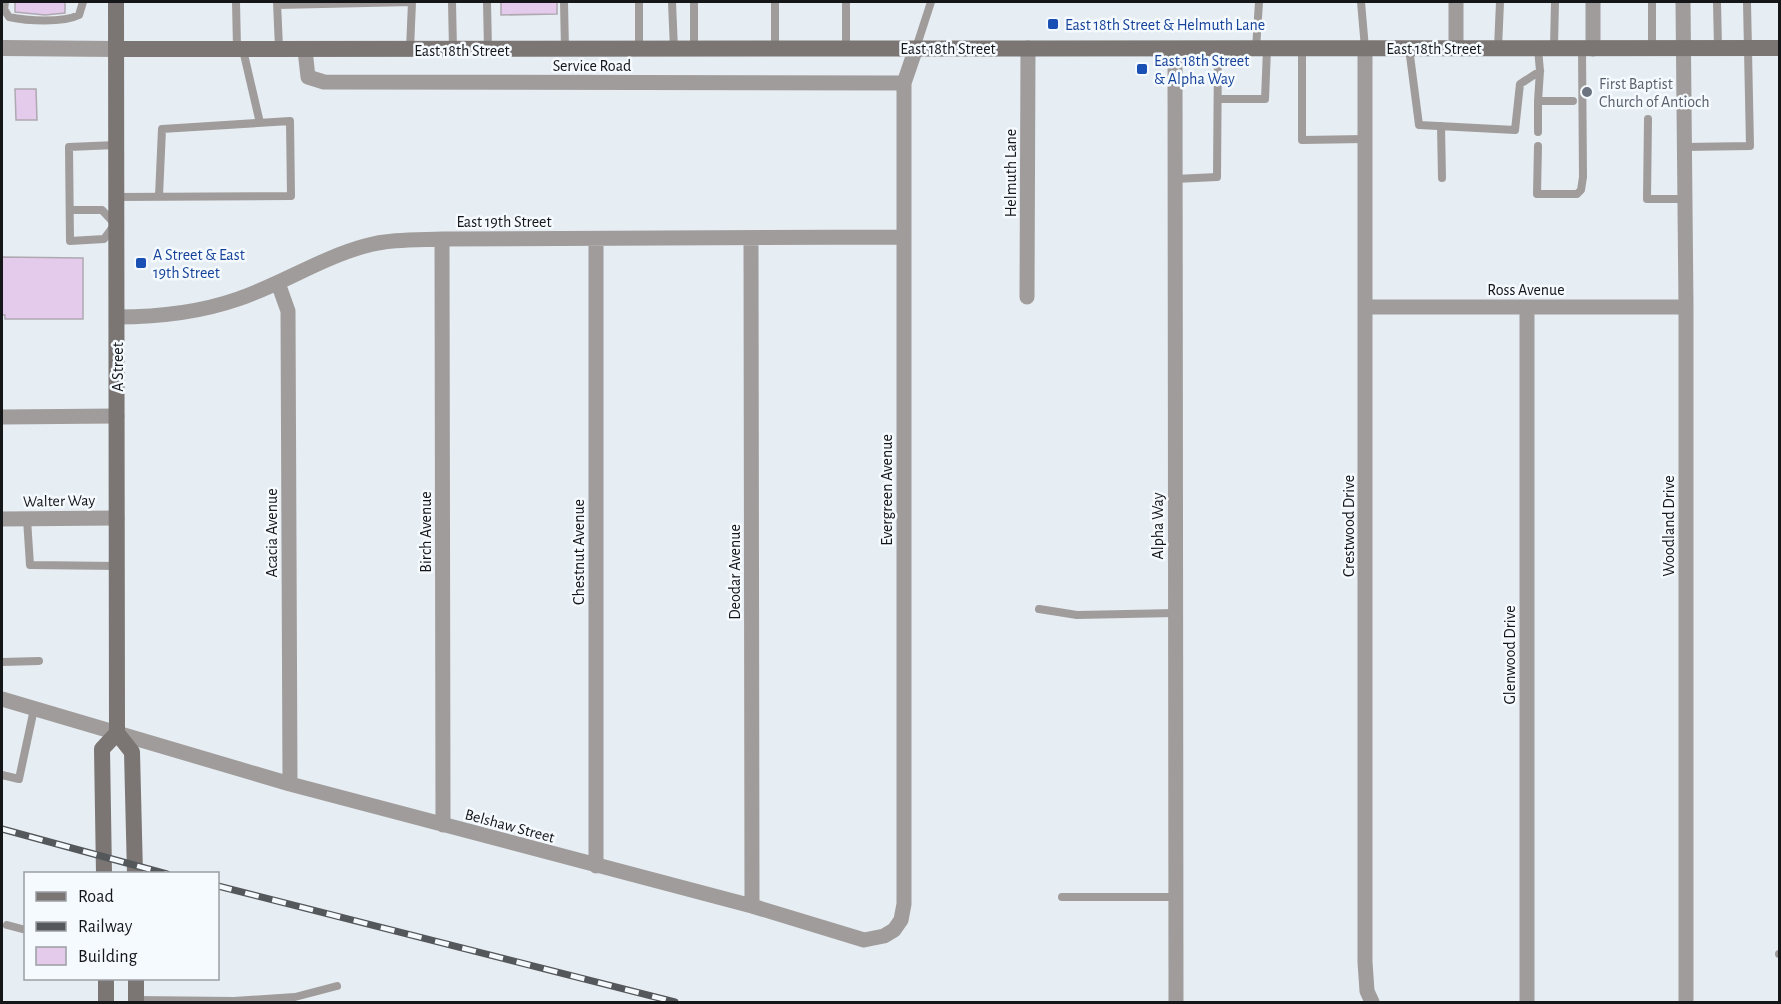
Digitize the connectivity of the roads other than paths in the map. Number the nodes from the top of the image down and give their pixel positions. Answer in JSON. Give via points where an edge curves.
{"nodes":[{"id":1,"x":4,"y":2,"type":"edge"},
{"id":2,"x":83,"y":2,"type":"edge"},
{"id":3,"x":116,"y":2,"type":"edge"},
{"id":4,"x":236,"y":2,"type":"edge"},
{"id":5,"x":412,"y":2,"type":"edge"},
{"id":6,"x":452,"y":2,"type":"edge"},
{"id":7,"x":487,"y":2,"type":"edge"},
{"id":8,"x":564,"y":2,"type":"edge"},
{"id":9,"x":639,"y":2,"type":"edge"},
{"id":10,"x":672,"y":2,"type":"edge"},
{"id":11,"x":694,"y":2,"type":"edge"},
{"id":12,"x":775,"y":2,"type":"edge"},
{"id":13,"x":846,"y":2,"type":"edge"},
{"id":14,"x":931,"y":2,"type":"edge"},
{"id":15,"x":1259,"y":2,"type":"edge"},
{"id":16,"x":1361,"y":2,"type":"edge"},
{"id":17,"x":1456,"y":2,"type":"edge"},
{"id":18,"x":1500,"y":2,"type":"edge"},
{"id":19,"x":1555,"y":2,"type":"edge"},
{"id":20,"x":1593,"y":2,"type":"edge"},
{"id":21,"x":1652,"y":2,"type":"edge"},
{"id":22,"x":1683,"y":2,"type":"edge"},
{"id":23,"x":1717,"y":2,"type":"edge"},
{"id":24,"x":1747,"y":2,"type":"edge"},
{"id":25,"x":278,"y":3,"type":"edge"},
{"id":26,"x":2,"y":48,"type":"edge"},
{"id":27,"x":776,"y":48,"type":"junction"},
{"id":28,"x":846,"y":48,"type":"junction"},
{"id":29,"x":916,"y":48,"type":"junction"},
{"id":30,"x":1028,"y":48,"type":"junction"},
{"id":31,"x":1218,"y":48,"type":"junction"},
{"id":32,"x":1409,"y":48,"type":"junction"},
{"id":33,"x":1456,"y":48,"type":"junction"},
{"id":34,"x":1498,"y":48,"type":"junction"},
{"id":35,"x":1779,"y":48,"type":"edge"},
{"id":36,"x":565,"y":49,"type":"junction"},
{"id":37,"x":639,"y":49,"type":"junction"},
{"id":38,"x":674,"y":49,"type":"junction"},
{"id":39,"x":694,"y":49,"type":"junction"},
{"id":40,"x":1175,"y":49,"type":"junction"},
{"id":41,"x":1262,"y":49,"type":"junction"},
{"id":42,"x":1302,"y":49,"type":"junction"},
{"id":43,"x":1365,"y":49,"type":"junction"},
{"id":44,"x":1546,"y":49,"type":"junction"},
{"id":45,"x":1587,"y":49,"type":"junction"},
{"id":46,"x":1718,"y":49,"type":"junction"},
{"id":47,"x":1747,"y":49,"type":"junction"},
{"id":48,"x":116,"y":50,"type":"junction"},
{"id":49,"x":240,"y":50,"type":"junction"},
{"id":50,"x":279,"y":50,"type":"junction"},
{"id":51,"x":304,"y":50,"type":"junction"},
{"id":52,"x":410,"y":50,"type":"junction"},
{"id":53,"x":453,"y":50,"type":"junction"},
{"id":54,"x":488,"y":50,"type":"junction"},
{"id":55,"x":1652,"y":50,"type":"junction"},
{"id":56,"x":1683,"y":50,"type":"junction"},
{"id":57,"x":1540,"y":71,"type":"junction"},
{"id":58,"x":904,"y":83,"type":"junction"},
{"id":59,"x":1218,"y":99,"type":"junction"},
{"id":60,"x":1538,"y":101,"type":"junction"},
{"id":61,"x":1573,"y":101,"type":"dead end"},
{"id":62,"x":1648,"y":119,"type":"dead end"},
{"id":63,"x":260,"y":123,"type":"junction"},
{"id":64,"x":1441,"y":126,"type":"junction"},
{"id":65,"x":1538,"y":132,"type":"dead end"},
{"id":66,"x":1365,"y":139,"type":"junction"},
{"id":67,"x":116,"y":145,"type":"junction"},
{"id":68,"x":1538,"y":146,"type":"dead end"},
{"id":69,"x":1684,"y":147,"type":"junction"},
{"id":70,"x":1442,"y":178,"type":"dead end"},
{"id":71,"x":1175,"y":179,"type":"junction"},
{"id":72,"x":159,"y":196,"type":"junction"},
{"id":73,"x":116,"y":197,"type":"junction"},
{"id":74,"x":1685,"y":199,"type":"junction"},
{"id":75,"x":70,"y":210,"type":"junction"},
{"id":76,"x":115,"y":225,"type":"junction"},
{"id":77,"x":751,"y":237,"type":"junction"},
{"id":78,"x":904,"y":237,"type":"junction"},
{"id":79,"x":442,"y":239,"type":"junction"},
{"id":80,"x":596,"y":239,"type":"junction"},
{"id":81,"x":278,"y":283,"type":"junction"},
{"id":82,"x":1027,"y":297,"type":"dead end"},
{"id":83,"x":1366,"y":307,"type":"junction"},
{"id":84,"x":1527,"y":307,"type":"junction"},
{"id":85,"x":1686,"y":307,"type":"junction"},
{"id":86,"x":117,"y":317,"type":"junction"},
{"id":87,"x":117,"y":416,"type":"junction"},
{"id":88,"x":2,"y":417,"type":"edge"},
{"id":89,"x":117,"y":518,"type":"junction"},
{"id":90,"x":2,"y":519,"type":"edge"},
{"id":91,"x":27,"y":519,"type":"junction"},
{"id":92,"x":117,"y":566,"type":"junction"},
{"id":93,"x":1039,"y":609,"type":"dead end"},
{"id":94,"x":1175,"y":613,"type":"junction"},
{"id":95,"x":39,"y":661,"type":"dead end"},
{"id":96,"x":2,"y":662,"type":"edge"},
{"id":97,"x":2,"y":699,"type":"edge"},
{"id":98,"x":34,"y":709,"type":"junction"},
{"id":99,"x":117,"y":733,"type":"junction"},
{"id":100,"x":2,"y":775,"type":"edge"},
{"id":101,"x":290,"y":784,"type":"junction"},
{"id":102,"x":443,"y":825,"type":"junction"},
{"id":103,"x":596,"y":866,"type":"junction"},
{"id":104,"x":104,"y":872,"type":"edge"},
{"id":105,"x":135,"y":872,"type":"edge"},
{"id":106,"x":1062,"y":897,"type":"dead end"},
{"id":107,"x":1176,"y":897,"type":"junction"},
{"id":108,"x":752,"y":906,"type":"junction"},
{"id":109,"x":7,"y":925,"type":"dead end"},
{"id":110,"x":24,"y":929,"type":"edge"},
{"id":111,"x":894,"y":930,"type":"joint"},
{"id":112,"x":106,"y":980,"type":"edge"},
{"id":113,"x":136,"y":980,"type":"edge"},
{"id":114,"x":337,"y":986,"type":"dead end"},
{"id":115,"x":136,"y":1001,"type":"edge"},
{"id":116,"x":106,"y":1002,"type":"edge"},
{"id":117,"x":1176,"y":1002,"type":"edge"},
{"id":118,"x":1372,"y":1002,"type":"edge"},
{"id":119,"x":1527,"y":1002,"type":"edge"},
{"id":120,"x":1686,"y":1002,"type":"edge"}],
"edges":[{"from":1,"to":2,"type":"lane","via":[[9,17],[19,19],[70,19],[79,15]]},
{"from":3,"to":48,"type":"main road","name":"A Street"},
{"from":4,"to":49,"type":"lane"},
{"from":5,"to":25,"type":"lane"},
{"from":5,"to":52,"type":"lane"},
{"from":6,"to":53,"type":"lane"},
{"from":7,"to":54,"type":"lane"},
{"from":8,"to":36,"type":"lane"},
{"from":9,"to":37,"type":"lane"},
{"from":10,"to":38,"type":"lane"},
{"from":11,"to":39,"type":"lane"},
{"from":12,"to":27,"type":"lane"},
{"from":13,"to":28,"type":"lane"},
{"from":14,"to":29,"type":"lane"},
{"from":15,"to":41,"type":"lane"},
{"from":16,"to":43,"type":"lane"},
{"from":17,"to":33,"type":"street"},
{"from":18,"to":34,"type":"lane"},
{"from":19,"to":44,"type":"lane"},
{"from":20,"to":45,"type":"street"},
{"from":21,"to":55,"type":"lane"},
{"from":22,"to":56,"type":"street","name":"Woodland Drive"},
{"from":23,"to":46,"type":"lane"},
{"from":24,"to":47,"type":"lane"},
{"from":25,"to":50,"type":"lane"},
{"from":26,"to":48,"type":"street"},
{"from":27,"to":28,"type":"main road","name":"East 18th Street"},
{"from":27,"to":39,"type":"main road","name":"East 18th Street"},
{"from":28,"to":29,"type":"main road","name":"East 18th Street"},
{"from":29,"to":30,"type":"main road","name":"East 18th Street"},
{"from":29,"to":58,"type":"street","name":"Evergreen Avenue"},
{"from":30,"to":40,"type":"main road","name":"East 18th Street"},
{"from":30,"to":82,"type":"street","name":"Helmuth Lane"},
{"from":31,"to":40,"type":"main road","name":"East 18th Street"},
{"from":31,"to":41,"type":"main road","name":"East 18th Street"},
{"from":31,"to":59,"type":"lane"},
{"from":32,"to":33,"type":"main road","name":"East 18th Street"},
{"from":32,"to":43,"type":"main road","name":"East 18th Street"},
{"from":32,"to":64,"type":"lane","via":[[1419,125]]},
{"from":33,"to":34,"type":"main road","name":"East 18th Street"},
{"from":34,"to":44,"type":"main road","name":"East 18th Street"},
{"from":35,"to":47,"type":"main road","name":"East 18th Street"},
{"from":36,"to":37,"type":"main road","name":"East 18th Street"},
{"from":36,"to":54,"type":"main road","name":"East 18th Street"},
{"from":37,"to":38,"type":"main road","name":"East 18th Street"},
{"from":38,"to":39,"type":"main road","name":"East 18th Street"},
{"from":40,"to":71,"type":"street","name":"Alpha Way"},
{"from":41,"to":42,"type":"main road","name":"East 18th Street"},
{"from":41,"to":59,"type":"lane","via":[[1265,99]]},
{"from":42,"to":43,"type":"main road","name":"East 18th Street"},
{"from":42,"to":66,"type":"lane","via":[[1302,140]]},
{"from":43,"to":66,"type":"street","name":"Crestwood Drive"},
{"from":44,"to":45,"type":"main road","name":"East 18th Street"},
{"from":44,"to":57,"type":"lane"},
{"from":45,"to":55,"type":"main road","name":"East 18th Street"},
{"from":45,"to":68,"type":"lane","via":[[1583,177],[1577,194],[1538,194]]},
{"from":46,"to":47,"type":"main road","name":"East 18th Street"},
{"from":46,"to":56,"type":"main road","name":"East 18th Street"},
{"from":47,"to":69,"type":"lane","via":[[1750,146]]},
{"from":48,"to":49,"type":"main road","name":"East 18th Street"},
{"from":48,"to":67,"type":"main road","name":"A Street"},
{"from":49,"to":50,"type":"main road","name":"East 18th Street"},
{"from":49,"to":63,"type":"lane"},
{"from":50,"to":51,"type":"main road","name":"East 18th Street"},
{"from":51,"to":52,"type":"main road","name":"East 18th Street"},
{"from":51,"to":58,"type":"street","name":"Service Road","via":[[308,77],[324,82]]},
{"from":52,"to":53,"type":"main road","name":"East 18th Street"},
{"from":53,"to":54,"type":"main road","name":"East 18th Street"},
{"from":55,"to":56,"type":"main road","name":"East 18th Street"},
{"from":56,"to":69,"type":"street","name":"Woodland Drive"},
{"from":57,"to":60,"type":"lane"},
{"from":57,"to":64,"type":"lane","via":[[1520,84],[1515,130]]},
{"from":58,"to":78,"type":"street","name":"Evergreen Avenue"},
{"from":59,"to":71,"type":"lane","via":[[1217,177]]},
{"from":60,"to":61,"type":"lane"},
{"from":60,"to":65,"type":"lane"},
{"from":62,"to":74,"type":"lane","via":[[1647,199]]},
{"from":63,"to":72,"type":"lane","via":[[162,129]]},
{"from":63,"to":72,"type":"lane","via":[[290,121],[291,196]]},
{"from":64,"to":70,"type":"lane"},
{"from":66,"to":83,"type":"street","name":"Crestwood Drive"},
{"from":67,"to":73,"type":"main road","name":"A Street"},
{"from":67,"to":75,"type":"lane","via":[[69,147]]},
{"from":69,"to":74,"type":"street","name":"Woodland Drive"},
{"from":71,"to":94,"type":"street","name":"Alpha Way"},
{"from":72,"to":73,"type":"lane"},
{"from":73,"to":76,"type":"main road","name":"A Street"},
{"from":74,"to":85,"type":"street","name":"Woodland Drive"},
{"from":75,"to":76,"type":"lane","via":[[102,210]]},
{"from":75,"to":76,"type":"lane","via":[[70,241],[104,239]]},
{"from":76,"to":86,"type":"main road","name":"A Street"},
{"from":77,"to":78,"type":"street","name":"East 19th Street"},
{"from":77,"to":80,"type":"street","name":"East 19th Street"},
{"from":77,"to":108,"type":"street","name":"Deodar Avenue"},
{"from":78,"to":111,"type":"street","name":"Evergreen Avenue","via":[[904,904]]},
{"from":79,"to":80,"type":"street","name":"East 19th Street"},
{"from":79,"to":81,"type":"street","name":"East 19th Street","via":[[367,245]]},
{"from":79,"to":102,"type":"street","name":"Birch Avenue"},
{"from":80,"to":103,"type":"street","name":"Chestnut Avenue"},
{"from":81,"to":86,"type":"street","name":"East 19th Street","via":[[196,311],[159,317]]},
{"from":81,"to":101,"type":"street","name":"Acacia Avenue","via":[[288,311]]},
{"from":83,"to":84,"type":"street","name":"Ross Avenue"},
{"from":83,"to":118,"type":"street","name":"Crestwood Drive","via":[[1365,962],[1367,991]]},
{"from":84,"to":85,"type":"street","name":"Ross Avenue"},
{"from":84,"to":119,"type":"street","name":"Glenwood Drive"},
{"from":85,"to":120,"type":"street","name":"Woodland Drive"},
{"from":86,"to":87,"type":"main road","name":"A Street"},
{"from":87,"to":88,"type":"street"},
{"from":87,"to":89,"type":"main road","name":"A Street"},
{"from":89,"to":91,"type":"street","name":"Walter Way"},
{"from":89,"to":92,"type":"main road","name":"A Street"},
{"from":90,"to":91,"type":"street","name":"Walter Way"},
{"from":91,"to":92,"type":"lane","via":[[30,565]]},
{"from":92,"to":99,"type":"main road","name":"A Street"},
{"from":93,"to":94,"type":"lane","via":[[1077,615]]},
{"from":94,"to":107,"type":"street","name":"Alpha Way"},
{"from":95,"to":96,"type":"lane"},
{"from":97,"to":98,"type":"street","name":"Belshaw Street"},
{"from":98,"to":99,"type":"street","name":"Belshaw Street"},
{"from":98,"to":100,"type":"lane","via":[[19,779]]},
{"from":99,"to":101,"type":"street","name":"Belshaw Street"},
{"from":99,"to":104,"type":"main road","via":[[102,749]]},
{"from":99,"to":105,"type":"main road","via":[[132,752]]},
{"from":101,"to":102,"type":"street","name":"Belshaw Street"},
{"from":102,"to":103,"type":"street","name":"Belshaw Street"},
{"from":103,"to":108,"type":"street","name":"Belshaw Street"},
{"from":106,"to":107,"type":"lane"},
{"from":107,"to":117,"type":"street","name":"Alpha Way"},
{"from":108,"to":111,"type":"street","name":"Belshaw Street","via":[[864,940]]},
{"from":109,"to":110,"type":"lane"},
{"from":112,"to":116,"type":"main road"},
{"from":113,"to":115,"type":"main road"},
{"from":114,"to":115,"type":"lane","via":[[285,998]]}]}
